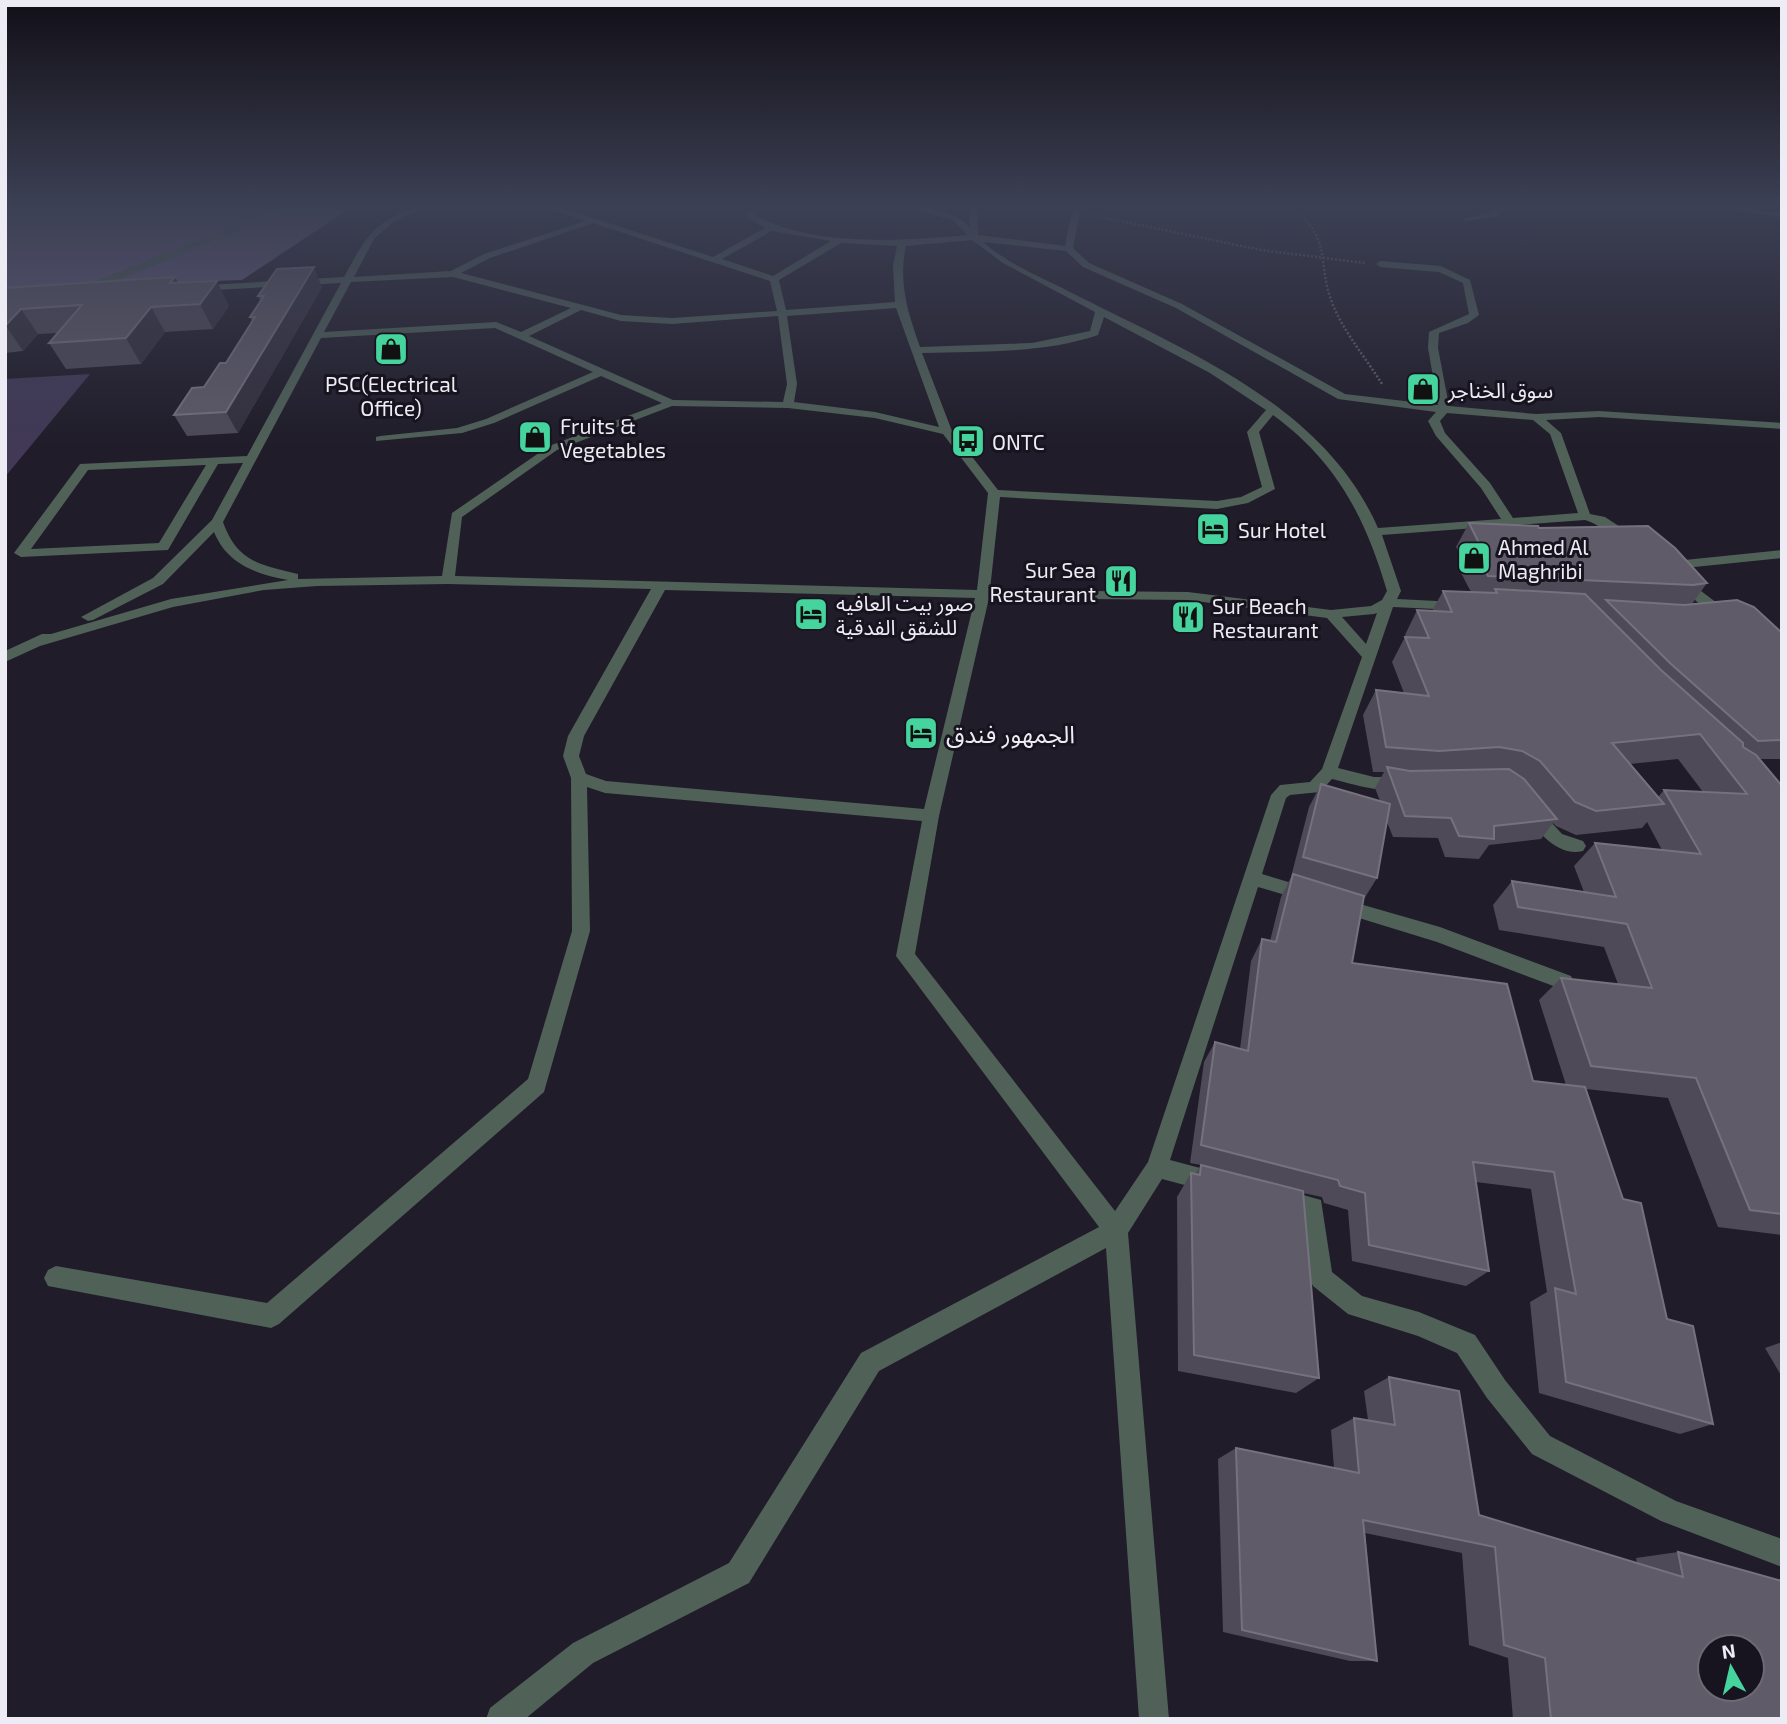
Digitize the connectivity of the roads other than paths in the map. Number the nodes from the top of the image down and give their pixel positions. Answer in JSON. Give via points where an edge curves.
{"nodes":[{"id":1,"x":90,"y":285,"type":"edge"},
{"id":2,"x":232,"y":285,"type":"edge"},
{"id":3,"x":343,"y":285,"type":"edge"},
{"id":4,"x":495,"y":285,"type":"edge"},
{"id":5,"x":776,"y":285,"type":"edge"},
{"id":6,"x":899,"y":285,"type":"edge"},
{"id":7,"x":1052,"y":285,"type":"edge"},
{"id":8,"x":1132,"y":285,"type":"edge"},
{"id":9,"x":1468,"y":285,"type":"edge"},
{"id":10,"x":79,"y":288,"type":"edge"},
{"id":11,"x":178,"y":289,"type":"edge"},
{"id":12,"x":900,"y":304,"type":"junction"},
{"id":13,"x":578,"y":308,"type":"junction"},
{"id":14,"x":1100,"y":311,"type":"junction"},
{"id":15,"x":782,"y":313,"type":"junction"},
{"id":16,"x":318,"y":335,"type":"junction"},
{"id":17,"x":519,"y":337,"type":"junction"},
{"id":18,"x":916,"y":350,"type":"junction"},
{"id":19,"x":601,"y":372,"type":"junction"},
{"id":20,"x":671,"y":402,"type":"junction"},
{"id":21,"x":788,"y":405,"type":"junction"},
{"id":22,"x":1273,"y":408,"type":"junction"},
{"id":23,"x":1444,"y":409,"type":"junction"},
{"id":24,"x":1536,"y":417,"type":"junction"},
{"id":25,"x":1782,"y":426,"type":"edge"},
{"id":26,"x":947,"y":432,"type":"junction"},
{"id":27,"x":380,"y":439,"type":"dead end"},
{"id":28,"x":252,"y":459,"type":"junction"},
{"id":29,"x":213,"y":463,"type":"junction"},
{"id":30,"x":994,"y":493,"type":"junction"},
{"id":31,"x":1585,"y":516,"type":"junction"},
{"id":32,"x":217,"y":522,"type":"junction"},
{"id":33,"x":1510,"y":522,"type":"junction"},
{"id":34,"x":1375,"y":532,"type":"junction"},
{"id":35,"x":1782,"y":554,"type":"edge"},
{"id":36,"x":1656,"y":559,"type":"junction"},
{"id":37,"x":448,"y":580,"type":"junction"},
{"id":38,"x":317,"y":582,"type":"junction"},
{"id":39,"x":660,"y":586,"type":"junction"},
{"id":40,"x":983,"y":594,"type":"junction"},
{"id":41,"x":1388,"y":603,"type":"junction"},
{"id":42,"x":1468,"y":607,"type":"edge"},
{"id":43,"x":1331,"y":614,"type":"junction"},
{"id":44,"x":1735,"y":616,"type":"edge"},
{"id":45,"x":38,"y":642,"type":"junction"},
{"id":46,"x":1369,"y":656,"type":"junction"},
{"id":47,"x":5,"y":657,"type":"edge"},
{"id":48,"x":1329,"y":772,"type":"junction"},
{"id":49,"x":579,"y":778,"type":"junction"},
{"id":50,"x":1416,"y":783,"type":"edge"},
{"id":51,"x":1520,"y":797,"type":"edge"},
{"id":52,"x":931,"y":816,"type":"junction"},
{"id":53,"x":1577,"y":846,"type":"dead end"},
{"id":54,"x":1252,"y":878,"type":"junction"},
{"id":55,"x":1564,"y":982,"type":"edge"},
{"id":56,"x":1157,"y":1167,"type":"junction"},
{"id":57,"x":1235,"y":1187,"type":"edge"},
{"id":58,"x":1261,"y":1194,"type":"edge"},
{"id":59,"x":1115,"y":1230,"type":"junction"},
{"id":60,"x":56,"y":1278,"type":"dead end"},
{"id":61,"x":1782,"y":1553,"type":"edge"},
{"id":62,"x":501,"y":1719,"type":"edge"},
{"id":63,"x":1154,"y":1719,"type":"edge"}],
"edges":[{"from":1,"to":10,"type":"street"},
{"from":2,"to":11,"type":"street"},
{"from":3,"to":16,"type":"street"},
{"from":4,"to":13,"type":"street"},
{"from":5,"to":15,"type":"street"},
{"from":6,"to":12,"type":"street"},
{"from":7,"to":14,"type":"street"},
{"from":8,"to":23,"type":"street","via":[[1179,306],[1342,397]]},
{"from":9,"to":23,"type":"street","via":[[1474,315],[1467,322],[1434,332]]},
{"from":12,"to":15,"type":"street"},
{"from":12,"to":18,"type":"street"},
{"from":13,"to":15,"type":"street","via":[[621,318],[672,321]]},
{"from":13,"to":17,"type":"street"},
{"from":14,"to":18,"type":"street","via":[[1095,333],[1081,339]]},
{"from":14,"to":22,"type":"street","via":[[1175,349]]},
{"from":15,"to":21,"type":"street","via":[[792,384]]},
{"from":16,"to":17,"type":"street","via":[[496,325]]},
{"from":16,"to":28,"type":"street"},
{"from":17,"to":19,"type":"street"},
{"from":18,"to":26,"type":"street"},
{"from":19,"to":20,"type":"street"},
{"from":19,"to":27,"type":"street","via":[[457,431]]},
{"from":20,"to":21,"type":"street"},
{"from":20,"to":37,"type":"street","via":[[552,448],[456,516]]},
{"from":21,"to":26,"type":"street","via":[[875,415]]},
{"from":22,"to":30,"type":"street","via":[[1253,432],[1269,489],[1244,500],[1217,505]]},
{"from":22,"to":34,"type":"street","via":[[1305,434],[1346,480]]},
{"from":23,"to":24,"type":"street"},
{"from":23,"to":33,"type":"street","via":[[1434,421],[1440,434],[1486,486]]},
{"from":24,"to":25,"type":"street","via":[[1598,414]]},
{"from":24,"to":31,"type":"street","via":[[1555,433]]},
{"from":26,"to":30,"type":"street"},
{"from":28,"to":29,"type":"street"},
{"from":28,"to":32,"type":"street"},
{"from":29,"to":29,"type":"street","via":[[84,467],[21,553],[163,547]]},
{"from":30,"to":40,"type":"street"},
{"from":31,"to":33,"type":"street"},
{"from":31,"to":36,"type":"street","via":[[1620,531]]},
{"from":32,"to":38,"type":"street","via":[[221,540],[235,557],[267,573]]},
{"from":32,"to":45,"type":"street","via":[[158,581]]},
{"from":33,"to":34,"type":"street"},
{"from":34,"to":41,"type":"street","via":[[1394,592]]},
{"from":35,"to":36,"type":"street"},
{"from":36,"to":44,"type":"street","via":[[1707,609]]},
{"from":37,"to":38,"type":"street"},
{"from":37,"to":39,"type":"street"},
{"from":38,"to":45,"type":"street","via":[[264,586],[171,603]]},
{"from":39,"to":40,"type":"street"},
{"from":39,"to":49,"type":"street","via":[[576,736],[571,756]]},
{"from":40,"to":43,"type":"street","via":[[1188,596]]},
{"from":40,"to":52,"type":"street"},
{"from":41,"to":42,"type":"street"},
{"from":41,"to":43,"type":"street","via":[[1374,610]]},
{"from":41,"to":46,"type":"street"},
{"from":43,"to":46,"type":"street"},
{"from":45,"to":47,"type":"street"},
{"from":46,"to":48,"type":"street"},
{"from":48,"to":50,"type":"street","via":[[1374,783]]},
{"from":48,"to":54,"type":"street","via":[[1314,788],[1286,789],[1279,795]]},
{"from":49,"to":52,"type":"street","via":[[605,787]]},
{"from":49,"to":60,"type":"street","via":[[581,931],[537,1085],[271,1316]]},
{"from":51,"to":53,"type":"street","via":[[1543,828],[1556,839]]},
{"from":52,"to":59,"type":"street","via":[[905,956]]},
{"from":54,"to":55,"type":"street","via":[[1440,935]]},
{"from":54,"to":56,"type":"street"},
{"from":56,"to":57,"type":"street"},
{"from":56,"to":59,"type":"street"},
{"from":58,"to":61,"type":"street","via":[[1313,1208],[1321,1278],[1356,1306],[1419,1324],[1466,1344],[1541,1445],[1670,1512]]},
{"from":59,"to":62,"type":"street","via":[[870,1362],[739,1573],[583,1653]]},
{"from":59,"to":63,"type":"street"}]}
